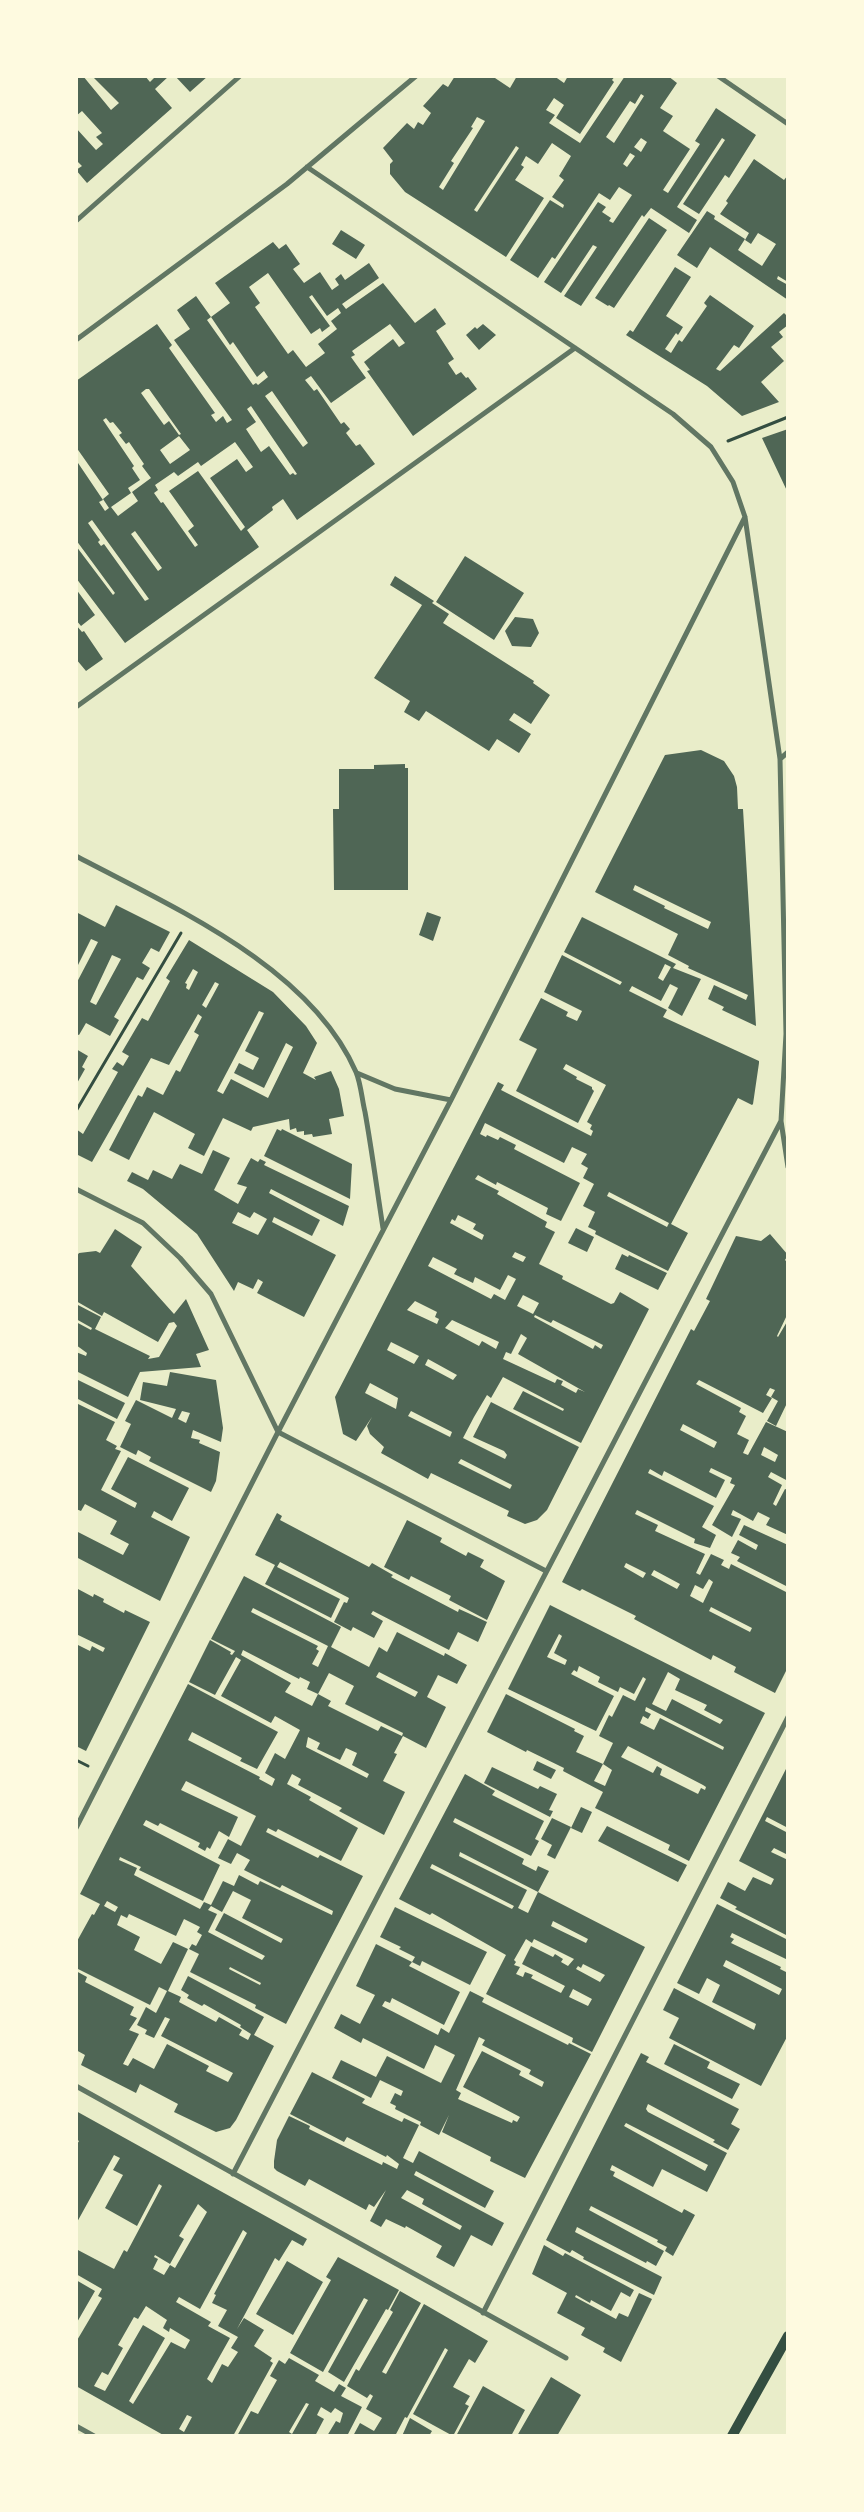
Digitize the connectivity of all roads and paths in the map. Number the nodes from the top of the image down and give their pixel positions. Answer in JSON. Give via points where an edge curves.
{"nodes":[{"id":1,"x":240,"y":76,"type":"edge"},
{"id":2,"x":416,"y":76,"type":"edge"},
{"id":3,"x":718,"y":76,"type":"edge"},
{"id":4,"x":788,"y":124,"type":"edge"},
{"id":5,"x":307,"y":167,"type":"junction"},
{"id":6,"x":76,"y":221,"type":"edge"},
{"id":7,"x":76,"y":340,"type":"edge"},
{"id":8,"x":574,"y":348,"type":"junction"},
{"id":9,"x":788,"y":417,"type":"edge"},
{"id":10,"x":712,"y":447,"type":"junction"},
{"id":11,"x":745,"y":518,"type":"junction"},
{"id":12,"x":76,"y":707,"type":"edge"},
{"id":13,"x":788,"y":752,"type":"edge"},
{"id":14,"x":780,"y":759,"type":"junction"},
{"id":15,"x":76,"y":856,"type":"edge"},
{"id":16,"x":190,"y":916,"type":"junction"},
{"id":17,"x":357,"y":1073,"type":"junction"},
{"id":18,"x":451,"y":1100,"type":"junction"},
{"id":19,"x":76,"y":1111,"type":"edge"},
{"id":20,"x":781,"y":1121,"type":"junction"},
{"id":21,"x":788,"y":1167,"type":"edge"},
{"id":22,"x":76,"y":1189,"type":"edge"},
{"id":23,"x":383,"y":1230,"type":"junction"},
{"id":24,"x":278,"y":1432,"type":"junction"},
{"id":25,"x":546,"y":1571,"type":"junction"},
{"id":26,"x":788,"y":1717,"type":"edge"},
{"id":27,"x":76,"y":1828,"type":"edge"},
{"id":28,"x":76,"y":2086,"type":"edge"},
{"id":29,"x":233,"y":2174,"type":"junction"},
{"id":30,"x":483,"y":2312,"type":"junction"},
{"id":31,"x":788,"y":2336,"type":"edge"},
{"id":32,"x":566,"y":2358,"type":"dead end"},
{"id":33,"x":76,"y":2426,"type":"edge"},
{"id":34,"x":94,"y":2436,"type":"edge"},
{"id":35,"x":732,"y":2436,"type":"edge"}],
"edges":[{"from":1,"to":6,"type":"street"},
{"from":2,"to":5,"type":"street"},
{"from":3,"to":4,"type":"street"},
{"from":5,"to":7,"type":"street"},
{"from":5,"to":8,"type":"street"},
{"from":8,"to":10,"type":"street","via":[[673,414]]},
{"from":8,"to":12,"type":"street"},
{"from":9,"to":10,"type":"path"},
{"from":10,"to":11,"type":"street","via":[[733,482]]},
{"from":11,"to":14,"type":"street"},
{"from":11,"to":18,"type":"street"},
{"from":13,"to":14,"type":"street"},
{"from":14,"to":20,"type":"street","via":[[786,1034]]},
{"from":15,"to":16,"type":"street"},
{"from":16,"to":17,"type":"street","via":[[250,952],[296,989],[320,1016]]},
{"from":16,"to":19,"type":"path"},
{"from":17,"to":18,"type":"street","via":[[395,1089]]},
{"from":17,"to":23,"type":"street","via":[[372,1148]]},
{"from":18,"to":23,"type":"street"},
{"from":20,"to":21,"type":"street"},
{"from":20,"to":25,"type":"street"},
{"from":22,"to":24,"type":"street","via":[[143,1223],[180,1258],[211,1294]]},
{"from":23,"to":24,"type":"street"},
{"from":24,"to":25,"type":"street"},
{"from":24,"to":27,"type":"street"},
{"from":25,"to":29,"type":"street"},
{"from":26,"to":30,"type":"street"},
{"from":28,"to":29,"type":"street"},
{"from":29,"to":30,"type":"street"},
{"from":30,"to":32,"type":"street"},
{"from":31,"to":35,"type":"main road"},
{"from":33,"to":34,"type":"street"}]}
